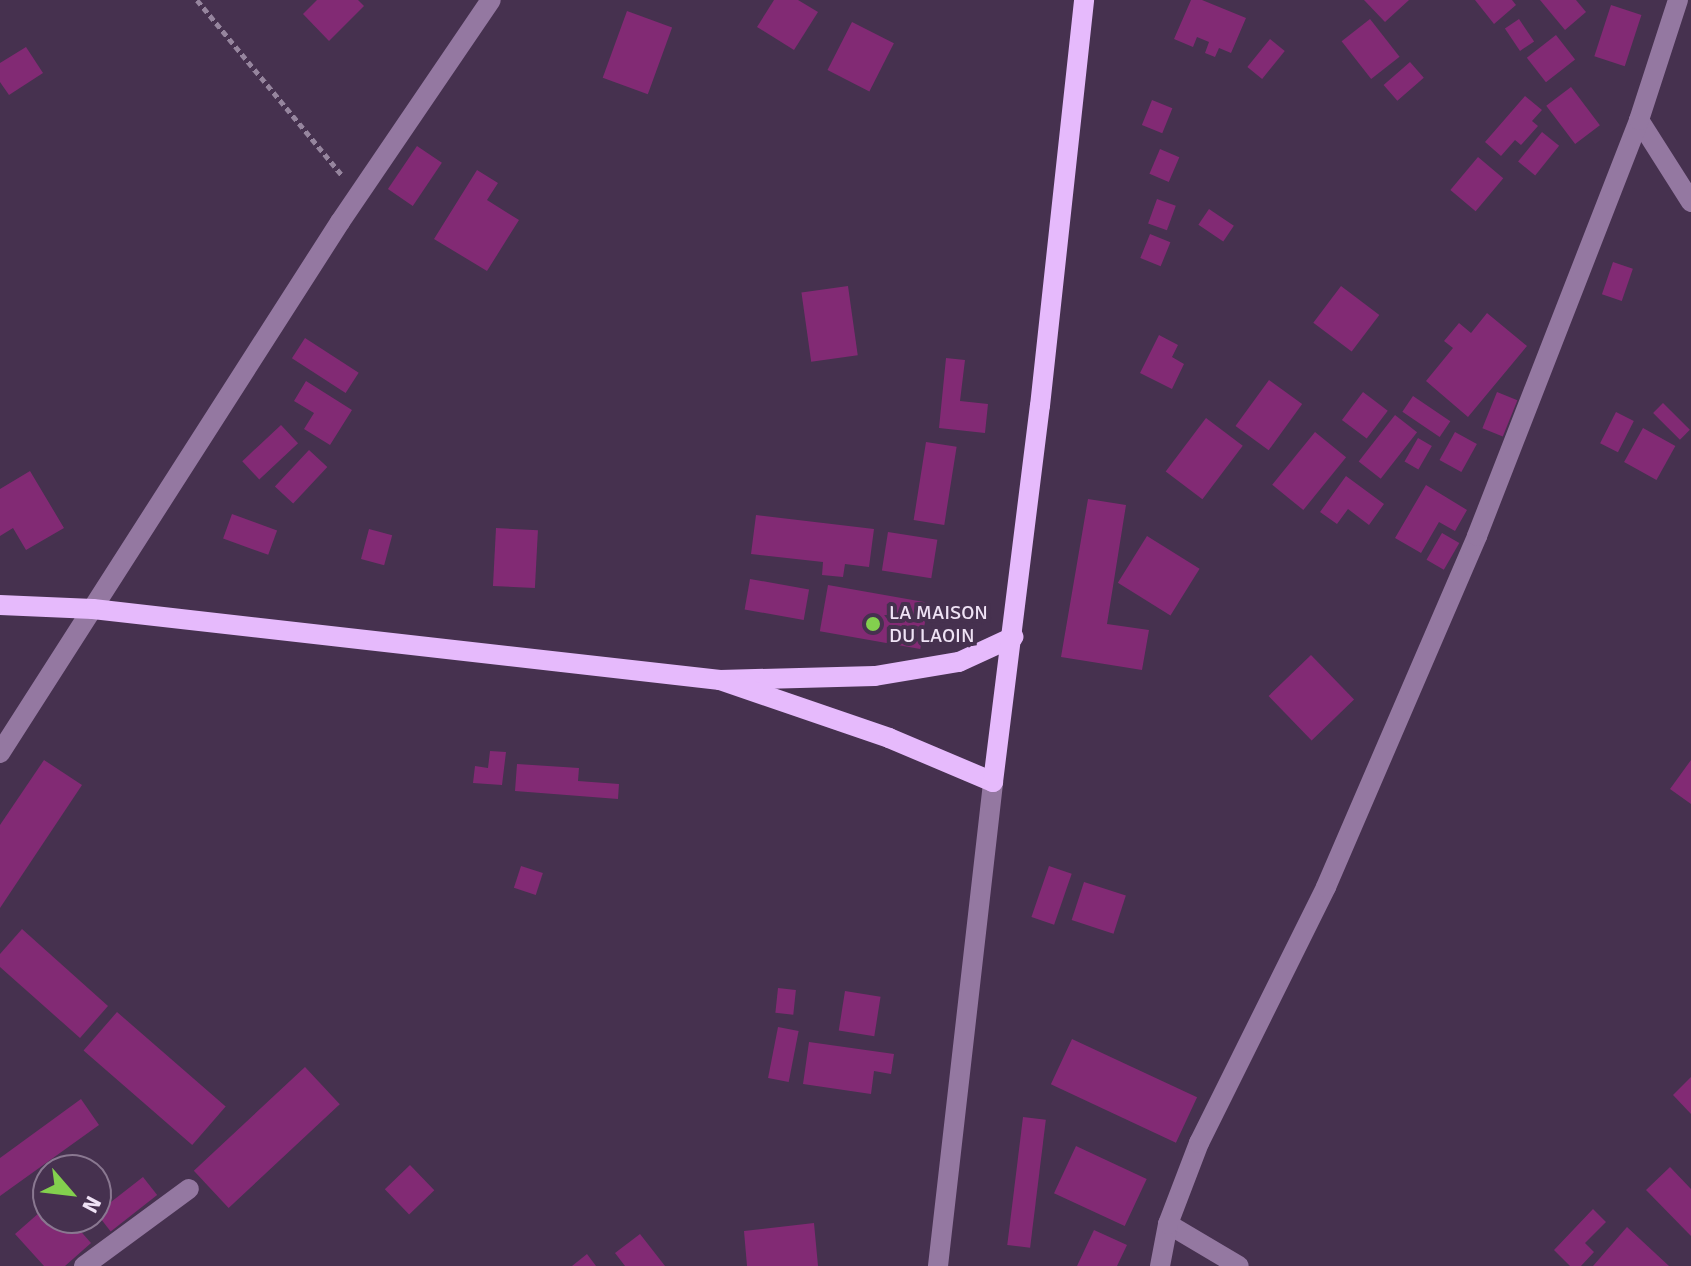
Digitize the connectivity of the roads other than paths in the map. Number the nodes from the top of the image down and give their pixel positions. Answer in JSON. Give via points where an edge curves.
{"nodes":[{"id":1,"x":491,"y":0,"type":"edge"},
{"id":2,"x":1084,"y":0,"type":"edge"},
{"id":3,"x":1678,"y":0,"type":"edge"},
{"id":4,"x":1639,"y":120,"type":"junction"},
{"id":5,"x":1691,"y":202,"type":"edge"},
{"id":6,"x":0,"y":605,"type":"edge"},
{"id":7,"x":93,"y":609,"type":"junction"},
{"id":8,"x":1013,"y":637,"type":"junction"},
{"id":9,"x":720,"y":680,"type":"junction"},
{"id":10,"x":0,"y":753,"type":"edge"},
{"id":11,"x":993,"y":782,"type":"junction"},
{"id":12,"x":189,"y":1189,"type":"dead end"},
{"id":13,"x":1168,"y":1224,"type":"junction"},
{"id":14,"x":84,"y":1266,"type":"edge"},
{"id":15,"x":938,"y":1266,"type":"edge"},
{"id":16,"x":1160,"y":1266,"type":"edge"},
{"id":17,"x":1239,"y":1266,"type":"edge"}],
"edges":[{"from":1,"to":7,"type":"street","via":[[358,194]]},
{"from":2,"to":8,"type":"main road"},
{"from":3,"to":4,"type":"street"},
{"from":4,"to":5,"type":"street"},
{"from":4,"to":13,"type":"street","via":[[1477,536],[1326,887],[1199,1143]]},
{"from":6,"to":7,"type":"main road"},
{"from":7,"to":9,"type":"main road"},
{"from":7,"to":10,"type":"street"},
{"from":8,"to":9,"type":"main road","via":[[959,662],[875,676]]},
{"from":8,"to":11,"type":"main road"},
{"from":9,"to":11,"type":"main road","via":[[889,738]]},
{"from":11,"to":15,"type":"street"},
{"from":12,"to":14,"type":"street"},
{"from":13,"to":16,"type":"street"},
{"from":13,"to":17,"type":"street"}]}
